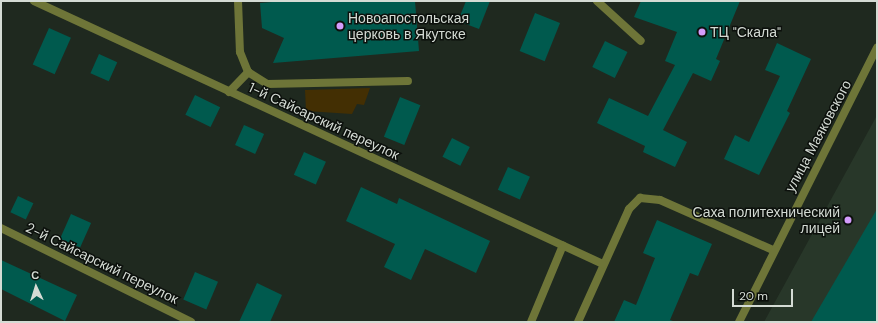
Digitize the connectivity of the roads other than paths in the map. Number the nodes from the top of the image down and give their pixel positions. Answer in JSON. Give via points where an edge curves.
{"nodes":[{"id":1,"x":34,"y":1,"type":"edge"},
{"id":2,"x":238,"y":1,"type":"edge"},
{"id":3,"x":597,"y":1,"type":"edge"},
{"id":4,"x":641,"y":41,"type":"dead end"},
{"id":5,"x":877,"y":48,"type":"edge"},
{"id":6,"x":248,"y":72,"type":"junction"},
{"id":7,"x":408,"y":81,"type":"dead end"},
{"id":8,"x":229,"y":92,"type":"junction"},
{"id":9,"x":1,"y":228,"type":"edge"},
{"id":10,"x":563,"y":245,"type":"junction"},
{"id":11,"x":773,"y":250,"type":"junction"},
{"id":12,"x":603,"y":264,"type":"junction"},
{"id":13,"x":191,"y":322,"type":"edge"},
{"id":14,"x":531,"y":322,"type":"edge"},
{"id":15,"x":578,"y":322,"type":"edge"},
{"id":16,"x":739,"y":322,"type":"edge"}],
"edges":[{"from":1,"to":8,"type":"street","name":"1-й Сайсарский переулок"},
{"from":2,"to":6,"type":"street","via":[[240,52]]},
{"from":3,"to":4,"type":"street"},
{"from":5,"to":11,"type":"street","name":"улица Маяковского"},
{"from":6,"to":7,"type":"street","via":[[267,84]]},
{"from":6,"to":8,"type":"street"},
{"from":8,"to":10,"type":"street","name":"1-й Сайсарский переулок"},
{"from":9,"to":13,"type":"street","name":"2-й Сайсарский переулок"},
{"from":10,"to":12,"type":"street","name":"1-й Сайсарский переулок"},
{"from":10,"to":14,"type":"street"},
{"from":11,"to":12,"type":"street","via":[[660,200],[640,198],[629,209]]},
{"from":11,"to":16,"type":"street","name":"улица Маяковского"},
{"from":12,"to":15,"type":"street"}]}
